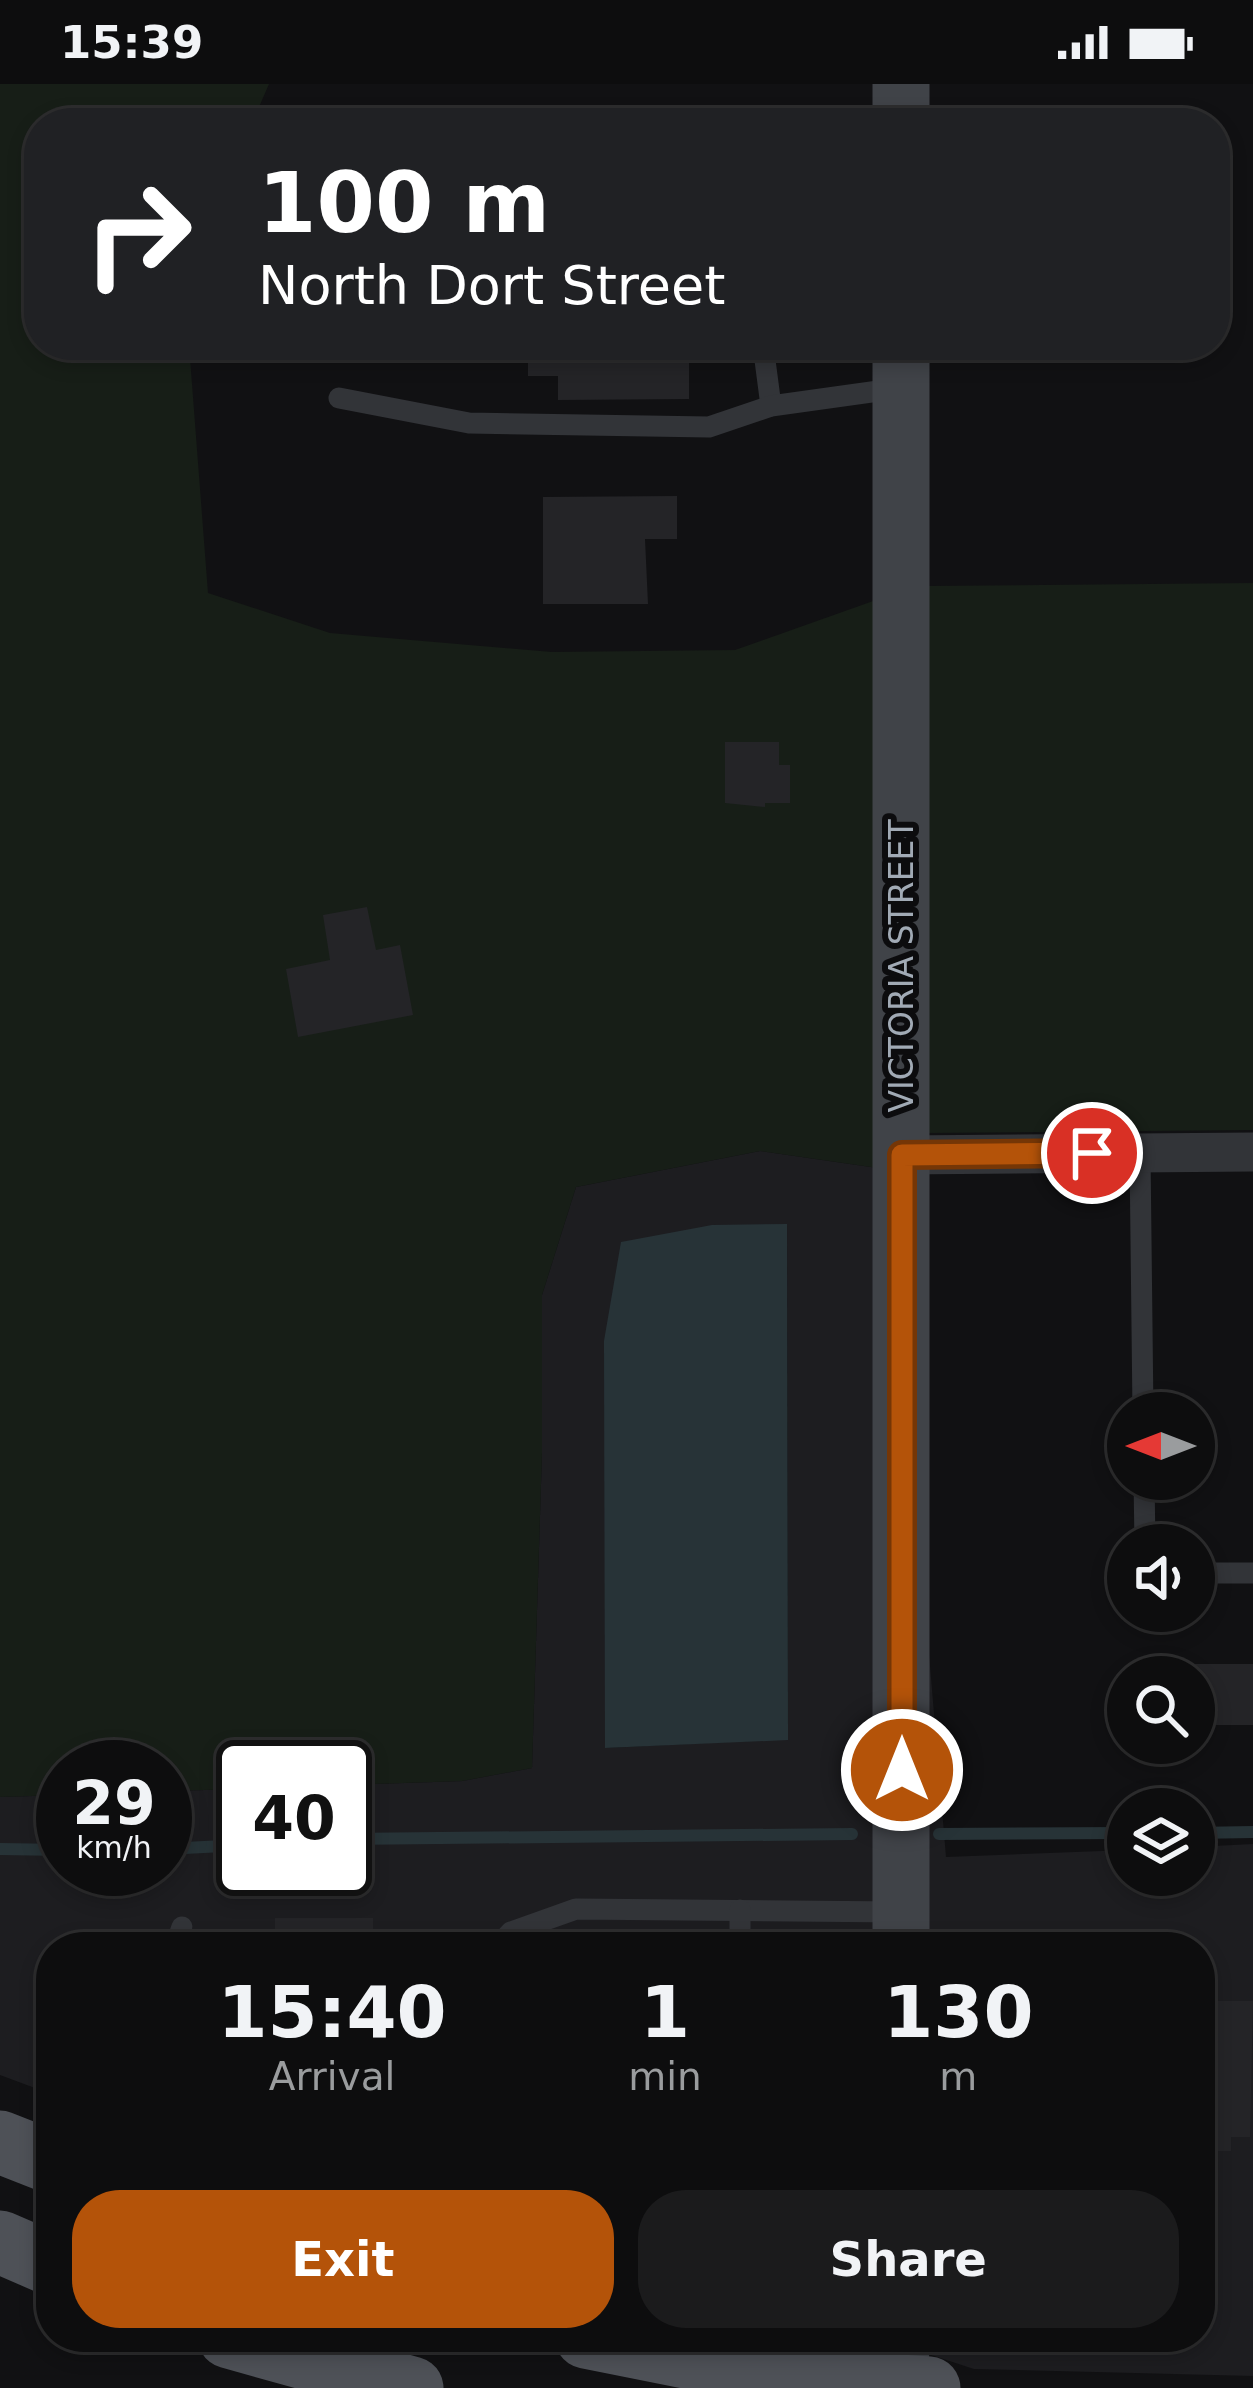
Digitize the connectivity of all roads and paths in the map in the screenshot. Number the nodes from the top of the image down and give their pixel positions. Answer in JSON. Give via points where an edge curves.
{"nodes":[{"id":1,"x":765,"y":360,"type":"edge"},
{"id":2,"x":901,"y":367,"type":"edge"},
{"id":3,"x":339,"y":398,"type":"dead end"},
{"id":4,"x":771,"y":406,"type":"junction"},
{"id":5,"x":1253,"y":1152,"type":"edge"},
{"id":6,"x":1140,"y":1153,"type":"junction"},
{"id":7,"x":902,"y":1155,"type":"junction"},
{"id":8,"x":1143,"y":1392,"type":"edge"},
{"id":9,"x":1215,"y":1573,"type":"edge"},
{"id":10,"x":1253,"y":1573,"type":"edge"},
{"id":11,"x":740,"y":1910,"type":"junction"},
{"id":12,"x":902,"y":1929,"type":"edge"},
{"id":13,"x":511,"y":1932,"type":"edge"},
{"id":14,"x":740,"y":1932,"type":"edge"},
{"id":15,"x":0,"y":2142,"type":"edge"},
{"id":16,"x":36,"y":2156,"type":"edge"},
{"id":17,"x":0,"y":2242,"type":"edge"},
{"id":18,"x":36,"y":2258,"type":"edge"},
{"id":19,"x":269,"y":2352,"type":"edge"},
{"id":20,"x":737,"y":2353,"type":"edge"},
{"id":21,"x":907,"y":2375,"type":"edge"},
{"id":22,"x":337,"y":2378,"type":"edge"},
{"id":23,"x":412,"y":2388,"type":"edge"}],
"edges":[{"from":1,"to":4,"type":"lane"},
{"from":2,"to":4,"type":"lane"},
{"from":2,"to":7,"type":"street","name":"VICTORIA STREET"},
{"from":3,"to":4,"type":"lane","via":[[469,423],[608,427],[709,427]]},
{"from":5,"to":6,"type":"street"},
{"from":6,"to":7,"type":"street"},
{"from":6,"to":8,"type":"lane"},
{"from":7,"to":12,"type":"street","name":"VICTORIA STREET"},
{"from":9,"to":10,"type":"lane"},
{"from":11,"to":12,"type":"lane"},
{"from":11,"to":13,"type":"lane","via":[[576,1909]]},
{"from":11,"to":14,"type":"lane"},
{"from":15,"to":16,"type":"main road"},
{"from":17,"to":18,"type":"main road"},
{"from":19,"to":22,"type":"main road"},
{"from":20,"to":21,"type":"main road","via":[[795,2379]]},
{"from":22,"to":23,"type":"main road"}]}
